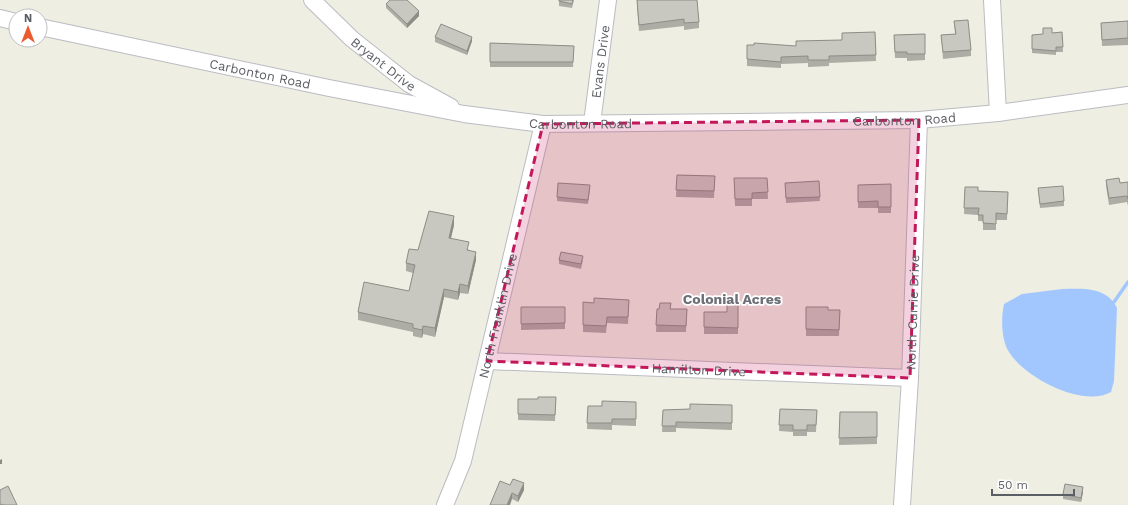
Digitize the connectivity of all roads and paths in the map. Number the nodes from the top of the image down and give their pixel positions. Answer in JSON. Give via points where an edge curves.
{"nodes":[{"id":1,"x":312,"y":0,"type":"edge"},
{"id":2,"x":608,"y":0,"type":"edge"},
{"id":3,"x":992,"y":0,"type":"edge"},
{"id":4,"x":48,"y":29,"type":"edge"},
{"id":5,"x":1128,"y":95,"type":"edge"},
{"id":6,"x":998,"y":113,"type":"junction"},
{"id":7,"x":464,"y":114,"type":"junction"},
{"id":8,"x":919,"y":120,"type":"junction"},
{"id":9,"x":592,"y":123,"type":"junction"},
{"id":10,"x":543,"y":124,"type":"junction"},
{"id":11,"x":487,"y":361,"type":"junction"},
{"id":12,"x":910,"y":378,"type":"junction"},
{"id":13,"x":445,"y":505,"type":"edge"},
{"id":14,"x":902,"y":505,"type":"edge"}],
"edges":[{"from":1,"to":7,"type":"street","name":"Bryant Drive","via":[[352,39],[409,84]]},
{"from":2,"to":9,"type":"street","name":"Evans Drive"},
{"from":3,"to":6,"type":"street"},
{"from":4,"to":7,"type":"street","name":"Carbonton Road"},
{"from":5,"to":6,"type":"street","name":"Carbonton Road"},
{"from":6,"to":8,"type":"street","name":"Carbonton Road"},
{"from":7,"to":10,"type":"street","name":"Carbonton Road"},
{"from":8,"to":9,"type":"street","name":"Carbonton Road"},
{"from":8,"to":12,"type":"street","name":"North Currie Drive"},
{"from":9,"to":10,"type":"street","name":"Carbonton Road"},
{"from":10,"to":11,"type":"street","name":"North Franklin Drive"},
{"from":11,"to":12,"type":"street","name":"Hamilton Drive"},
{"from":11,"to":13,"type":"street","name":"North Franklin Drive","via":[[463,461]]},
{"from":12,"to":14,"type":"street","name":"North Currie Drive"}]}
